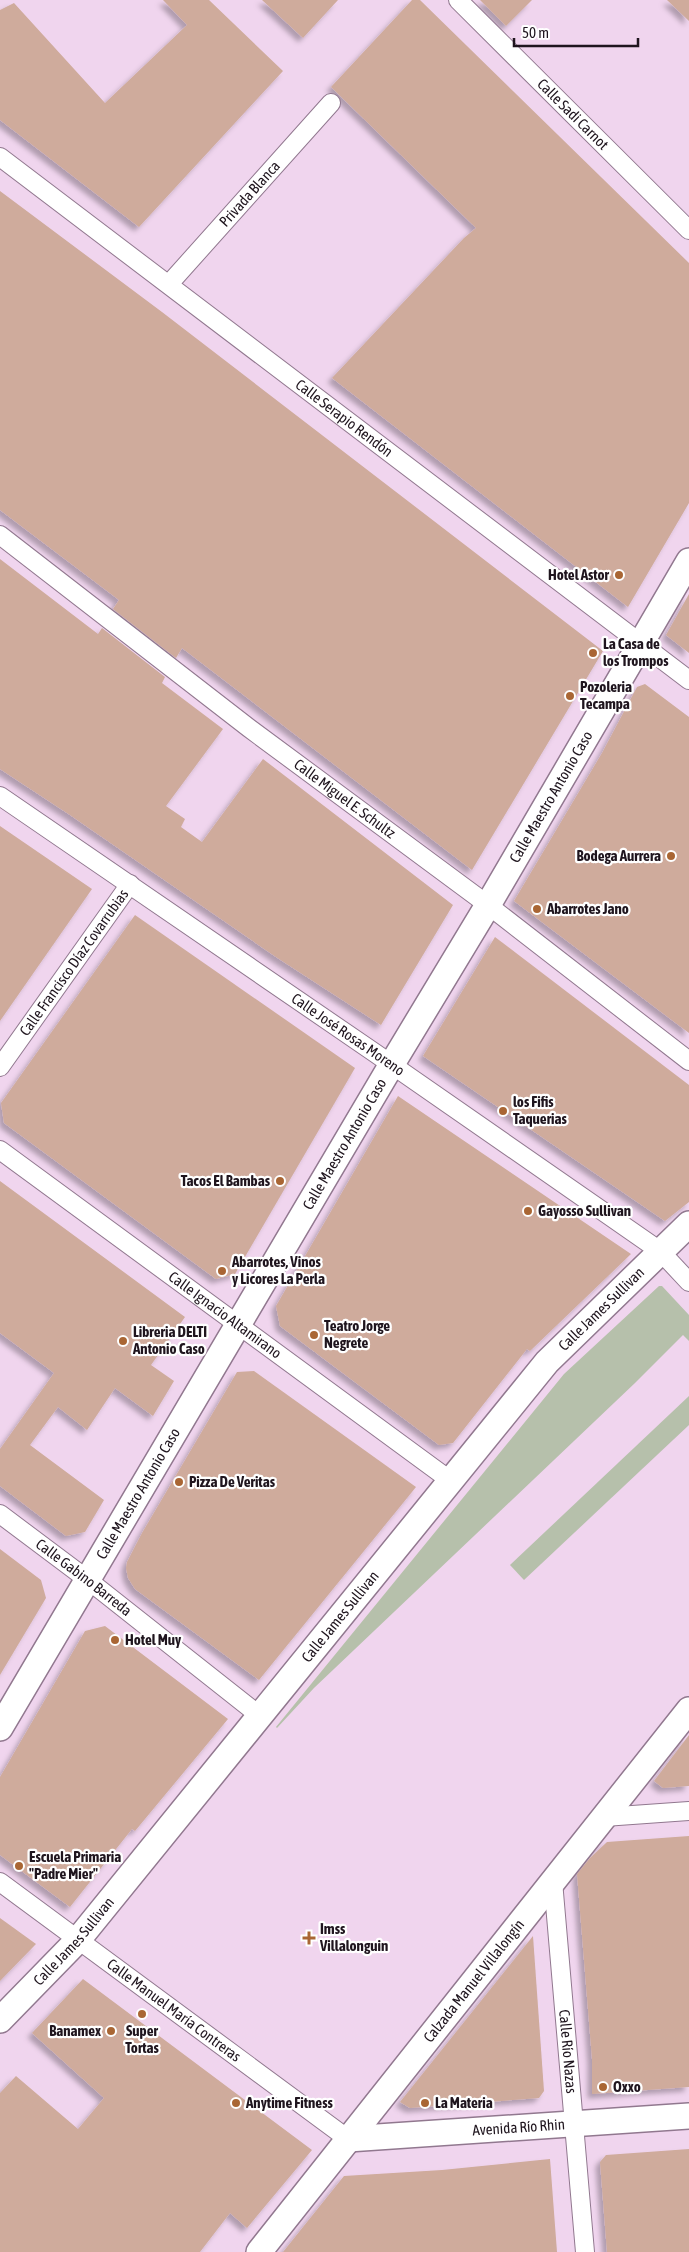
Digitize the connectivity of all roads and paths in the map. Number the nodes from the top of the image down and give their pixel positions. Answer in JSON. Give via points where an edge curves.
{"nodes":[{"id":1,"x":458,"y":0,"type":"edge"},
{"id":2,"x":331,"y":103,"type":"dead end"},
{"id":3,"x":0,"y":156,"type":"edge"},
{"id":4,"x":689,"y":230,"type":"edge"},
{"id":5,"x":169,"y":284,"type":"junction"},
{"id":6,"x":0,"y":535,"type":"edge"},
{"id":7,"x":689,"y":561,"type":"edge"},
{"id":8,"x":642,"y":644,"type":"junction"},
{"id":9,"x":689,"y":680,"type":"edge"},
{"id":10,"x":0,"y":796,"type":"edge"},
{"id":11,"x":130,"y":884,"type":"junction"},
{"id":12,"x":488,"y":905,"type":"junction"},
{"id":13,"x":689,"y":1061,"type":"edge"},
{"id":14,"x":392,"y":1064,"type":"junction"},
{"id":15,"x":0,"y":1067,"type":"edge"},
{"id":16,"x":0,"y":1150,"type":"edge"},
{"id":17,"x":689,"y":1224,"type":"edge"},
{"id":18,"x":660,"y":1251,"type":"junction"},
{"id":19,"x":689,"y":1282,"type":"edge"},
{"id":20,"x":238,"y":1325,"type":"junction"},
{"id":21,"x":451,"y":1481,"type":"junction"},
{"id":22,"x":0,"y":1514,"type":"edge"},
{"id":23,"x":88,"y":1580,"type":"junction"},
{"id":24,"x":689,"y":1710,"type":"edge"},
{"id":25,"x":260,"y":1716,"type":"junction"},
{"id":26,"x":0,"y":1728,"type":"edge"},
{"id":27,"x":689,"y":1810,"type":"edge"},
{"id":28,"x":604,"y":1817,"type":"junction"},
{"id":29,"x":553,"y":1881,"type":"junction"},
{"id":30,"x":0,"y":1882,"type":"edge"},
{"id":31,"x":77,"y":1940,"type":"junction"},
{"id":32,"x":0,"y":2020,"type":"edge"},
{"id":33,"x":689,"y":2116,"type":"edge"},
{"id":34,"x":573,"y":2124,"type":"junction"},
{"id":35,"x":348,"y":2139,"type":"junction"},
{"id":36,"x":259,"y":2252,"type":"edge"},
{"id":37,"x":585,"y":2252,"type":"edge"}],
"edges":[{"from":1,"to":4,"type":"street","name":"Calle Sadi Carnot"},
{"from":2,"to":5,"type":"street","name":"Privada Blanca"},
{"from":3,"to":5,"type":"street","name":"Calle Serapio Rendón"},
{"from":5,"to":8,"type":"street","name":"Calle Serapio Rendón"},
{"from":6,"to":12,"type":"street","name":"Calle Miguel E. Schultz","via":[[249,728]]},
{"from":7,"to":8,"type":"main road","name":"Calle Maestro Antonio Caso"},
{"from":8,"to":9,"type":"street","name":"Calle Serapio Rendón"},
{"from":8,"to":12,"type":"main road","name":"Calle Maestro Antonio Caso"},
{"from":10,"to":11,"type":"street","name":"Calle José Rosas Moreno"},
{"from":11,"to":14,"type":"street","name":"Calle José Rosas Moreno"},
{"from":11,"to":15,"type":"street","name":"Calle Francisco Díaz Covarrubias"},
{"from":12,"to":13,"type":"street","name":"Calle Miguel E. Schultz"},
{"from":12,"to":14,"type":"main road","name":"Calle Maestro Antonio Caso"},
{"from":14,"to":18,"type":"street","name":"Calle José Rosas Moreno"},
{"from":14,"to":20,"type":"main road","name":"Calle Maestro Antonio Caso"},
{"from":16,"to":20,"type":"street","name":"Calle Ignacio Altamirano"},
{"from":17,"to":18,"type":"main road","name":"Calle James Sullivan"},
{"from":18,"to":19,"type":"street","name":"Calle José Rosas Moreno"},
{"from":18,"to":21,"type":"main road","name":"Calle James Sullivan","via":[[547,1362]]},
{"from":20,"to":21,"type":"street","name":"Calle Ignacio Altamirano"},
{"from":20,"to":23,"type":"main road","name":"Calle Maestro Antonio Caso"},
{"from":21,"to":25,"type":"main road","name":"Calle James Sullivan"},
{"from":22,"to":23,"type":"street","name":"Calle Gabino Barreda"},
{"from":23,"to":25,"type":"street","name":"Calle Gabino Barreda"},
{"from":23,"to":26,"type":"main road","name":"Calle Maestro Antonio Caso"},
{"from":24,"to":28,"type":"main road","name":"Calzada Manuel Villalongín"},
{"from":25,"to":31,"type":"main road","name":"Calle James Sullivan"},
{"from":27,"to":28,"type":"street"},
{"from":28,"to":29,"type":"main road","name":"Calzada Manuel Villalongín"},
{"from":29,"to":34,"type":"street","name":"Calle Río Nazas"},
{"from":29,"to":35,"type":"main road","name":"Calzada Manuel Villalongín"},
{"from":30,"to":31,"type":"street","name":"Calle Manuel María Contreras"},
{"from":31,"to":32,"type":"main road","name":"Calle James Sullivan"},
{"from":31,"to":35,"type":"street","name":"Calle Manuel María Contreras"},
{"from":33,"to":34,"type":"main road","name":"Avenida Río Rhin"},
{"from":34,"to":35,"type":"main road","name":"Avenida Río Rhin"},
{"from":34,"to":37,"type":"street","name":"Calle Río Nazas"},
{"from":35,"to":36,"type":"main road","name":"Calzada Manuel Villalongín"}]}
